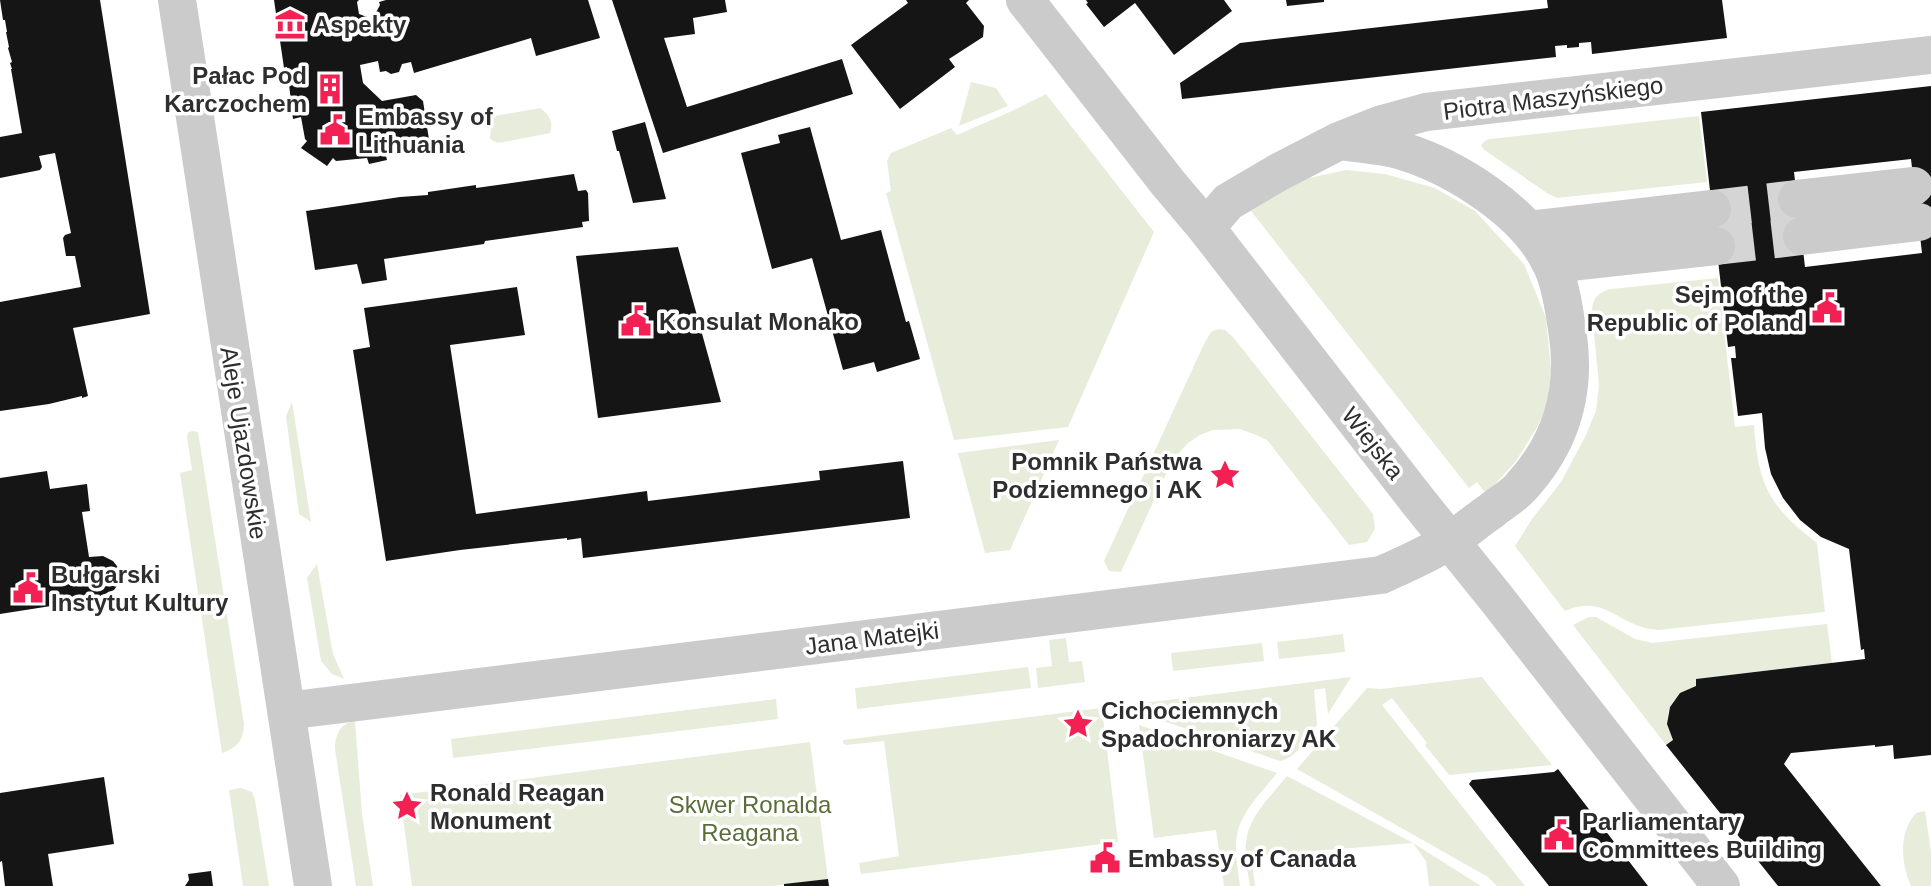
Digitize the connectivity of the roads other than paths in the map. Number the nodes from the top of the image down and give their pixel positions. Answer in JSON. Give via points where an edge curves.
{"nodes":[{"id":1,"x":177,"y":0,"type":"edge"},
{"id":2,"x":1025,"y":0,"type":"edge"},
{"id":3,"x":1931,"y":55,"type":"edge"},
{"id":4,"x":1339,"y":141,"type":"junction"},
{"id":5,"x":1797,"y":199,"type":"tunnel mouth"},
{"id":6,"x":1206,"y":228,"type":"junction"},
{"id":7,"x":1529,"y":230,"type":"junction"},
{"id":8,"x":1802,"y":236,"type":"tunnel mouth"},
{"id":9,"x":1552,"y":264,"type":"junction"},
{"id":10,"x":1450,"y":541,"type":"junction"},
{"id":11,"x":286,"y":711,"type":"junction"},
{"id":12,"x":313,"y":886,"type":"edge"},
{"id":13,"x":1721,"y":886,"type":"edge"}],
"edges":[{"from":1,"to":11,"type":"street","name":"Aleje Ujazdowskie"},
{"from":2,"to":6,"type":"street","name":"Wiejska"},
{"from":3,"to":4,"type":"street","name":"Piotra Maszyńskiego","via":[[1426,113]]},
{"from":4,"to":6,"type":"street","name":"Piotra Maszyńskiego","via":[[1228,202]]},
{"from":4,"to":7,"type":"street","name":"Jana Matejki","via":[[1401,151],[1452,172]]},
{"from":5,"to":8,"type":"street","via":[[1917,204]]},
{"from":6,"to":10,"type":"street","name":"Wiejska"},
{"from":7,"to":9,"type":"street","name":"Jana Matejki"},
{"from":7,"to":9,"type":"street","via":[[1714,227]]},
{"from":9,"to":10,"type":"street","name":"Jana Matejki","via":[[1571,356],[1570,392],[1560,428],[1519,489]]},
{"from":10,"to":11,"type":"street","name":"Jana Matejki","via":[[1381,575]]},
{"from":10,"to":13,"type":"street","name":"Wiejska"},
{"from":11,"to":12,"type":"street","name":"Aleje Ujazdowskie"}]}
